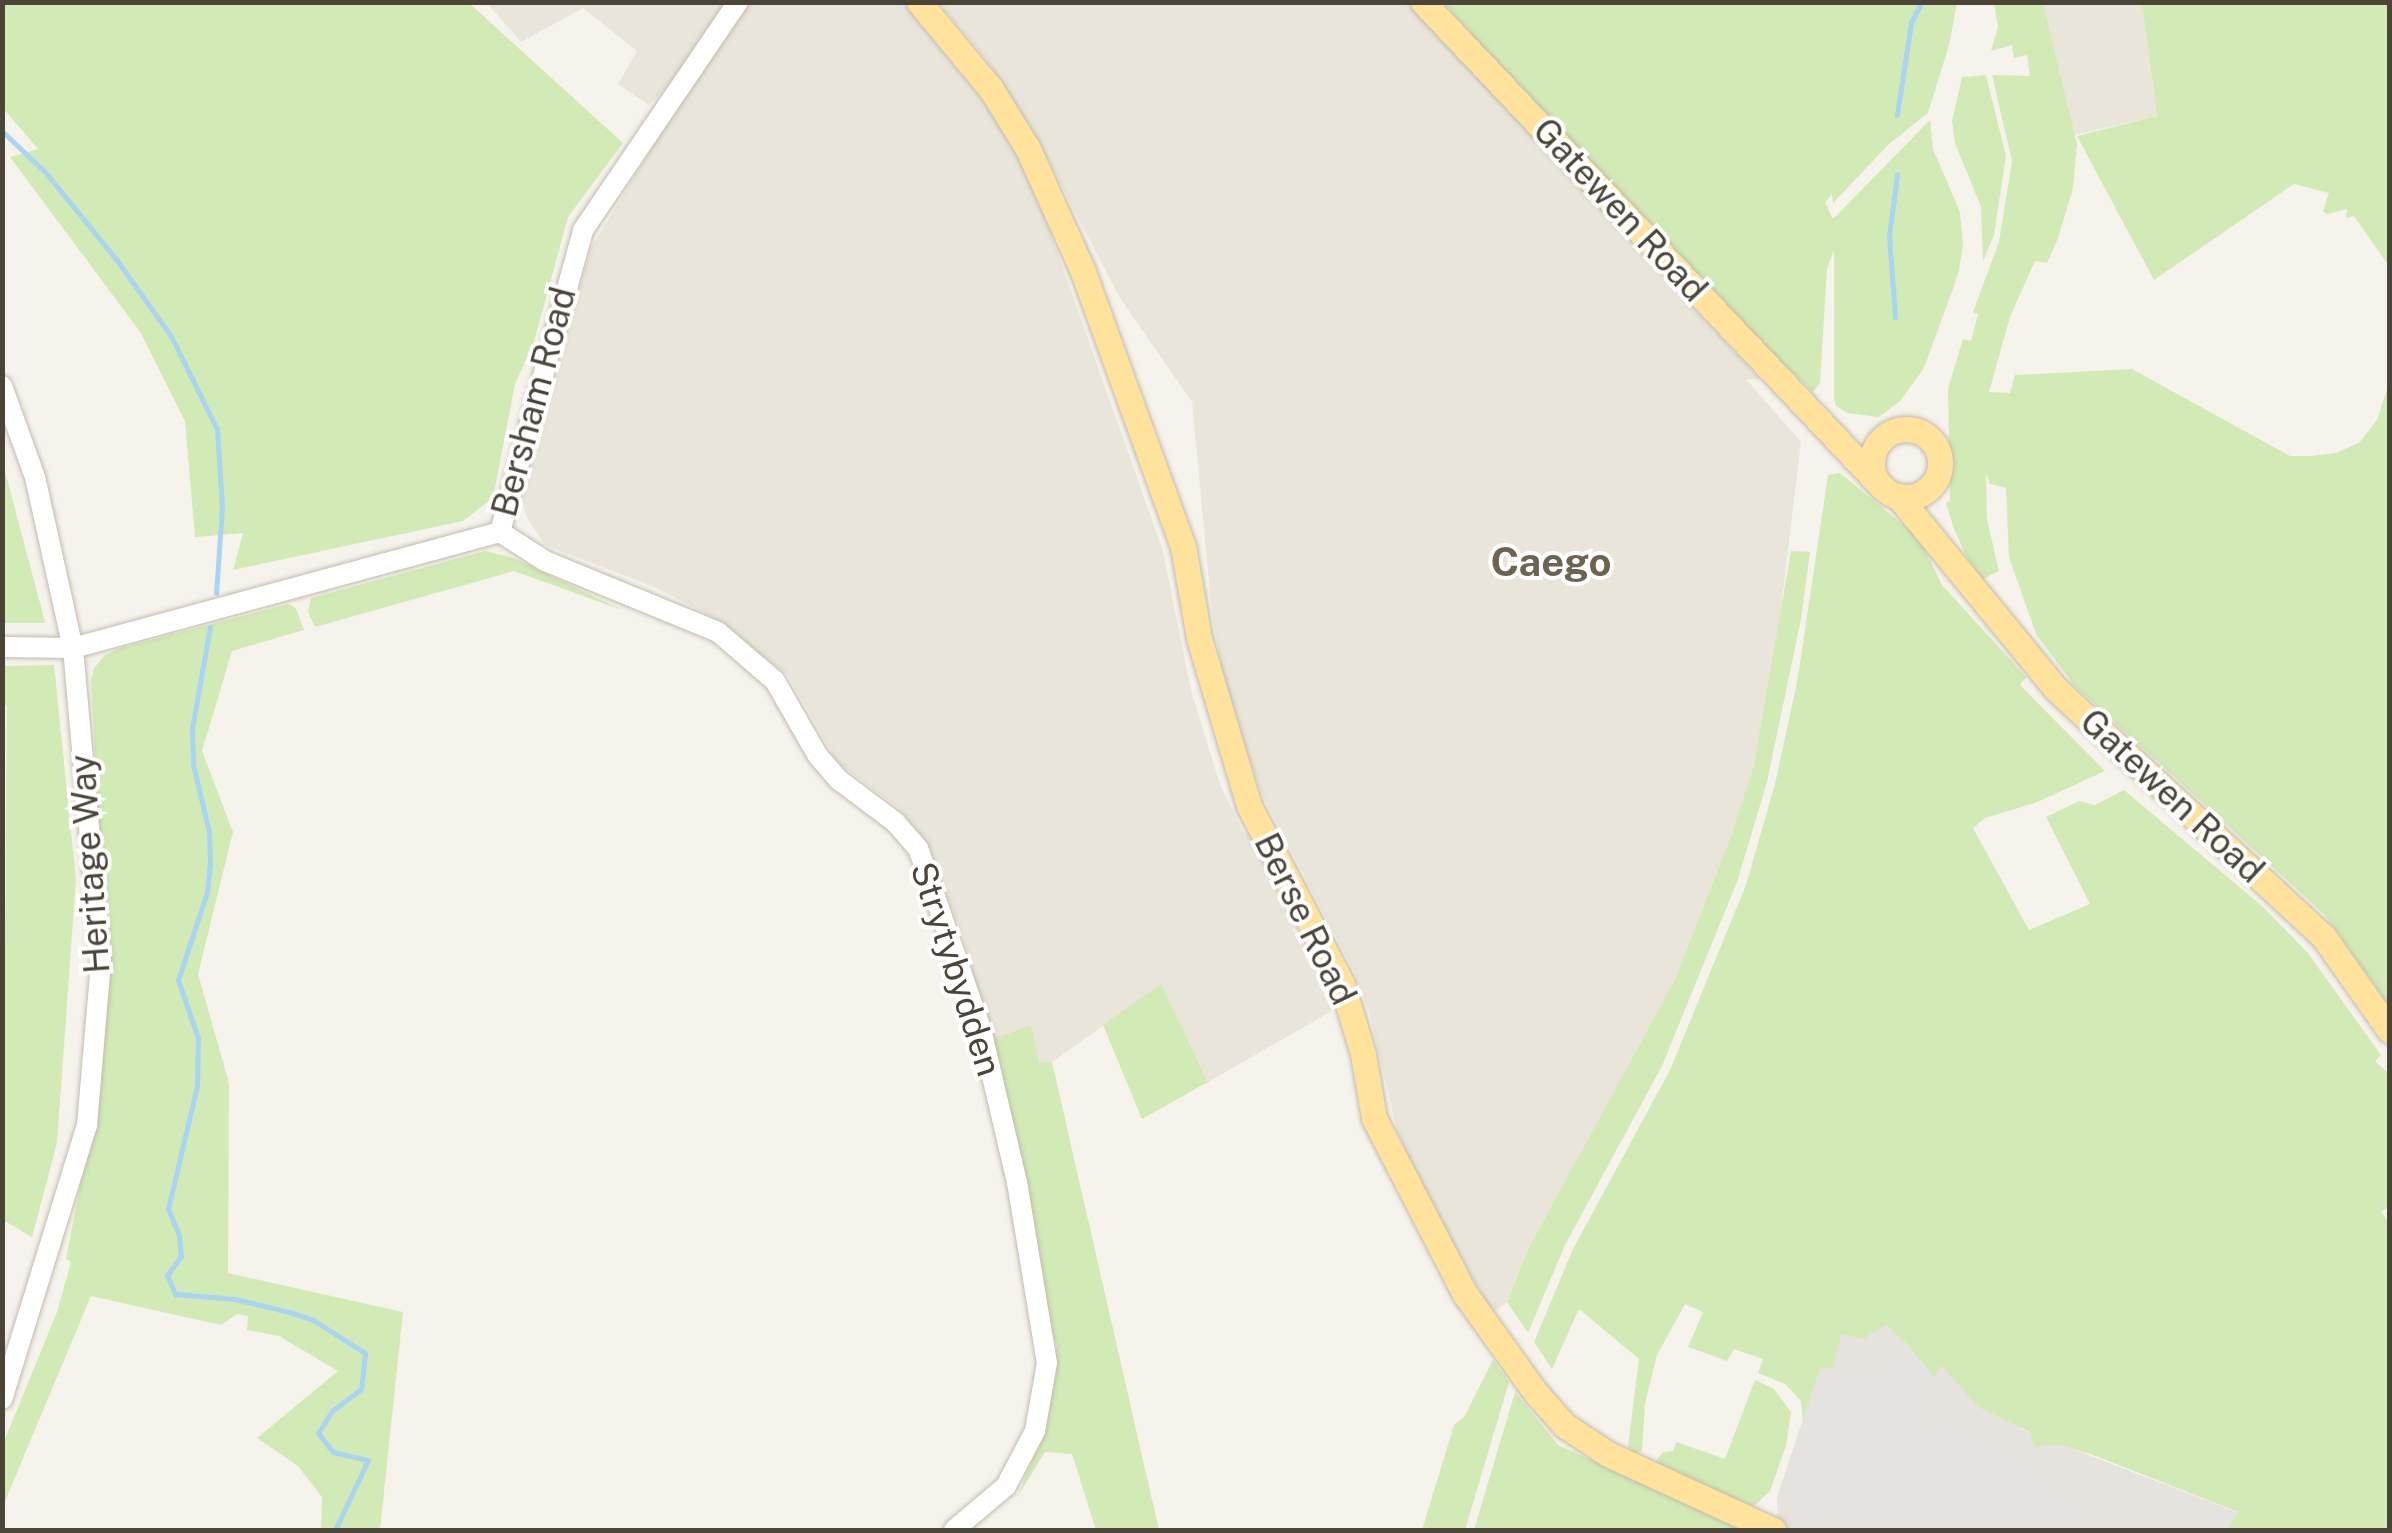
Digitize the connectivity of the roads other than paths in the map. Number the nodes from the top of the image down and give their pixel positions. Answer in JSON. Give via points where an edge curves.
{"nodes":[{"id":1,"x":738,"y":2,"type":"edge"},
{"id":2,"x":919,"y":2,"type":"edge"},
{"id":3,"x":1424,"y":2,"type":"edge"},
{"id":4,"x":2,"y":386,"type":"edge"},
{"id":5,"x":1813,"y":419,"type":"junction"},
{"id":6,"x":1888,"y":433,"type":"junction"},
{"id":7,"x":1933,"y":484,"type":"junction"},
{"id":8,"x":1890,"y":491,"type":"junction"},
{"id":9,"x":500,"y":532,"type":"junction"},
{"id":10,"x":1954,"y":560,"type":"junction"},
{"id":11,"x":2,"y":648,"type":"edge"},
{"id":12,"x":73,"y":648,"type":"junction"},
{"id":13,"x":2390,"y":1030,"type":"edge"},
{"id":14,"x":2,"y":1399,"type":"edge"},
{"id":15,"x":954,"y":1530,"type":"edge"},
{"id":16,"x":1773,"y":1530,"type":"edge"}],
"edges":[{"from":1,"to":9,"type":"street","name":"Bersham Road","via":[[583,230]]},
{"from":2,"to":16,"type":"main road","name":"Berse Road","via":[[991,89],[1028,148],[1082,269],[1182,546],[1198,638],[1249,806],[1342,983],[1364,1054],[1374,1118],[1445,1260],[1501,1347],[1564,1424],[1608,1454]]},
{"from":3,"to":5,"type":"main road","name":"Gatewen Road"},
{"from":4,"to":12,"type":"street","name":"Heritage Way","via":[[35,477]]},
{"from":5,"to":6,"type":"main road","name":"Gatewen Road","via":[[1855,438]]},
{"from":5,"to":8,"type":"main road","name":"Gatewen Road"},
{"from":6,"to":7,"type":"main road","name":"Gatewen Road","via":[[1911,428],[1932,439],[1941,458]]},
{"from":6,"to":8,"type":"main road","via":[[1872,458]]},
{"from":7,"to":8,"type":"main road","via":[[1917,496]]},
{"from":7,"to":10,"type":"main road","name":"Gatewen Road"},
{"from":8,"to":10,"type":"main road","name":"Gatewen Road"},
{"from":9,"to":12,"type":"street","name":"Bersham Road"},
{"from":9,"to":15,"type":"street","name":"Strytybydden","via":[[545,560],[718,632],[775,682],[839,780],[918,848],[981,1029],[1047,1363],[1035,1432],[1006,1486]]},
{"from":10,"to":13,"type":"main road","name":"Gatewen Road","via":[[2056,689],[2323,936]]},
{"from":11,"to":12,"type":"street","name":"Bersham Road"},
{"from":12,"to":14,"type":"street","name":"Heritage Way","via":[[101,962],[88,1125]]}]}
